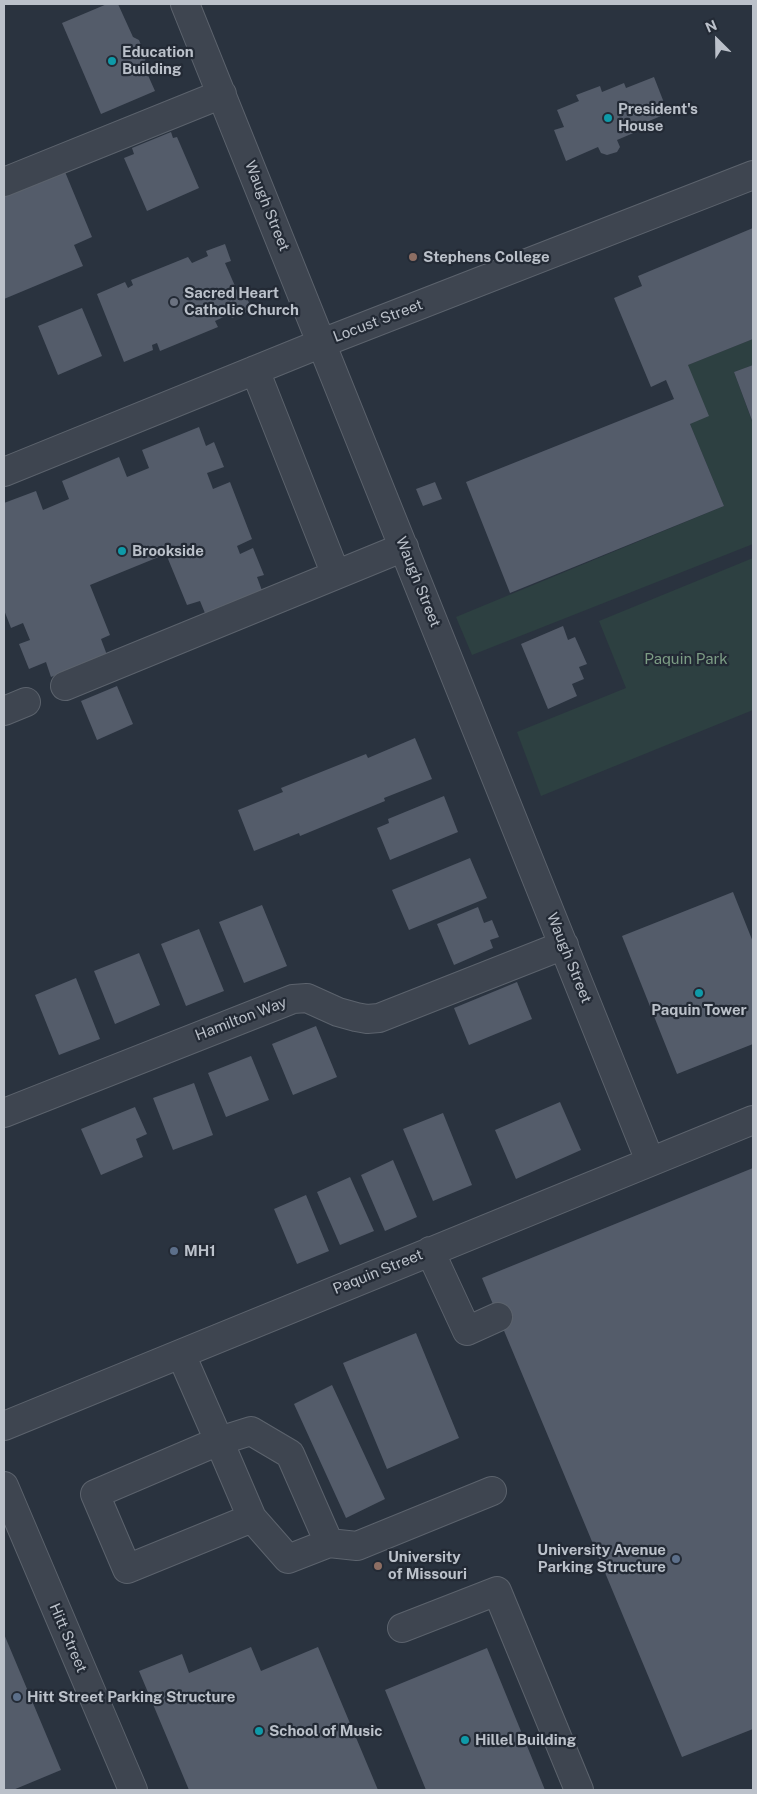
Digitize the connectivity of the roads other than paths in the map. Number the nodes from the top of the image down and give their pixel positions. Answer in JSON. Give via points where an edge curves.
{"nodes":[{"id":1,"x":185,"y":4,"type":"edge"},
{"id":2,"x":222,"y":94,"type":"junction"},
{"id":3,"x":753,"y":175,"type":"edge"},
{"id":4,"x":4,"y":182,"type":"edge"},
{"id":5,"x":322,"y":343,"type":"junction"},
{"id":6,"x":255,"y":370,"type":"junction"},
{"id":7,"x":4,"y":472,"type":"edge"},
{"id":8,"x":404,"y":547,"type":"junction"},
{"id":9,"x":336,"y":575,"type":"junction"},
{"id":10,"x":66,"y":686,"type":"dead end"},
{"id":11,"x":564,"y":945,"type":"junction"},
{"id":12,"x":4,"y":1113,"type":"edge"},
{"id":13,"x":753,"y":1120,"type":"edge"},
{"id":14,"x":650,"y":1161,"type":"junction"},
{"id":15,"x":430,"y":1251,"type":"junction"},
{"id":16,"x":498,"y":1317,"type":"dead end"},
{"id":17,"x":181,"y":1354,"type":"junction"},
{"id":18,"x":4,"y":1426,"type":"edge"},
{"id":19,"x":219,"y":1441,"type":"junction"},
{"id":20,"x":4,"y":1486,"type":"edge"},
{"id":21,"x":492,"y":1491,"type":"dead end"},
{"id":22,"x":252,"y":1518,"type":"junction"},
{"id":23,"x":329,"y":1543,"type":"junction"},
{"id":24,"x":402,"y":1628,"type":"dead end"},
{"id":25,"x":133,"y":1790,"type":"edge"},
{"id":26,"x":579,"y":1790,"type":"edge"}],
"edges":[{"from":1,"to":2,"type":"street","name":"Waugh Street"},
{"from":2,"to":4,"type":"street"},
{"from":2,"to":5,"type":"street","name":"Waugh Street"},
{"from":3,"to":5,"type":"street","name":"Locust Street"},
{"from":5,"to":6,"type":"street","name":"Locust Street"},
{"from":5,"to":8,"type":"street","name":"Waugh Street"},
{"from":6,"to":7,"type":"street","name":"Locust Street"},
{"from":6,"to":9,"type":"street"},
{"from":8,"to":9,"type":"street"},
{"from":8,"to":11,"type":"street","name":"Waugh Street"},
{"from":9,"to":10,"type":"street"},
{"from":11,"to":12,"type":"street","name":"Hamilton Way","via":[[379,1018],[367,1020],[307,998],[293,999]]},
{"from":11,"to":14,"type":"street","name":"Waugh Street"},
{"from":13,"to":14,"type":"street","name":"Paquin Street"},
{"from":14,"to":15,"type":"street","name":"Paquin Street"},
{"from":15,"to":16,"type":"street","via":[[467,1330]]},
{"from":15,"to":17,"type":"street","name":"Paquin Street"},
{"from":17,"to":18,"type":"street","name":"Paquin Street"},
{"from":17,"to":19,"type":"street"},
{"from":19,"to":22,"type":"street"},
{"from":19,"to":22,"type":"street","via":[[95,1494],[127,1569]]},
{"from":19,"to":23,"type":"street","via":[[251,1431],[290,1454]]},
{"from":20,"to":25,"type":"street","name":"Hitt Street"},
{"from":21,"to":23,"type":"street","via":[[356,1546]]},
{"from":22,"to":23,"type":"street","via":[[288,1559]]},
{"from":24,"to":26,"type":"street","via":[[497,1591]]}]}
